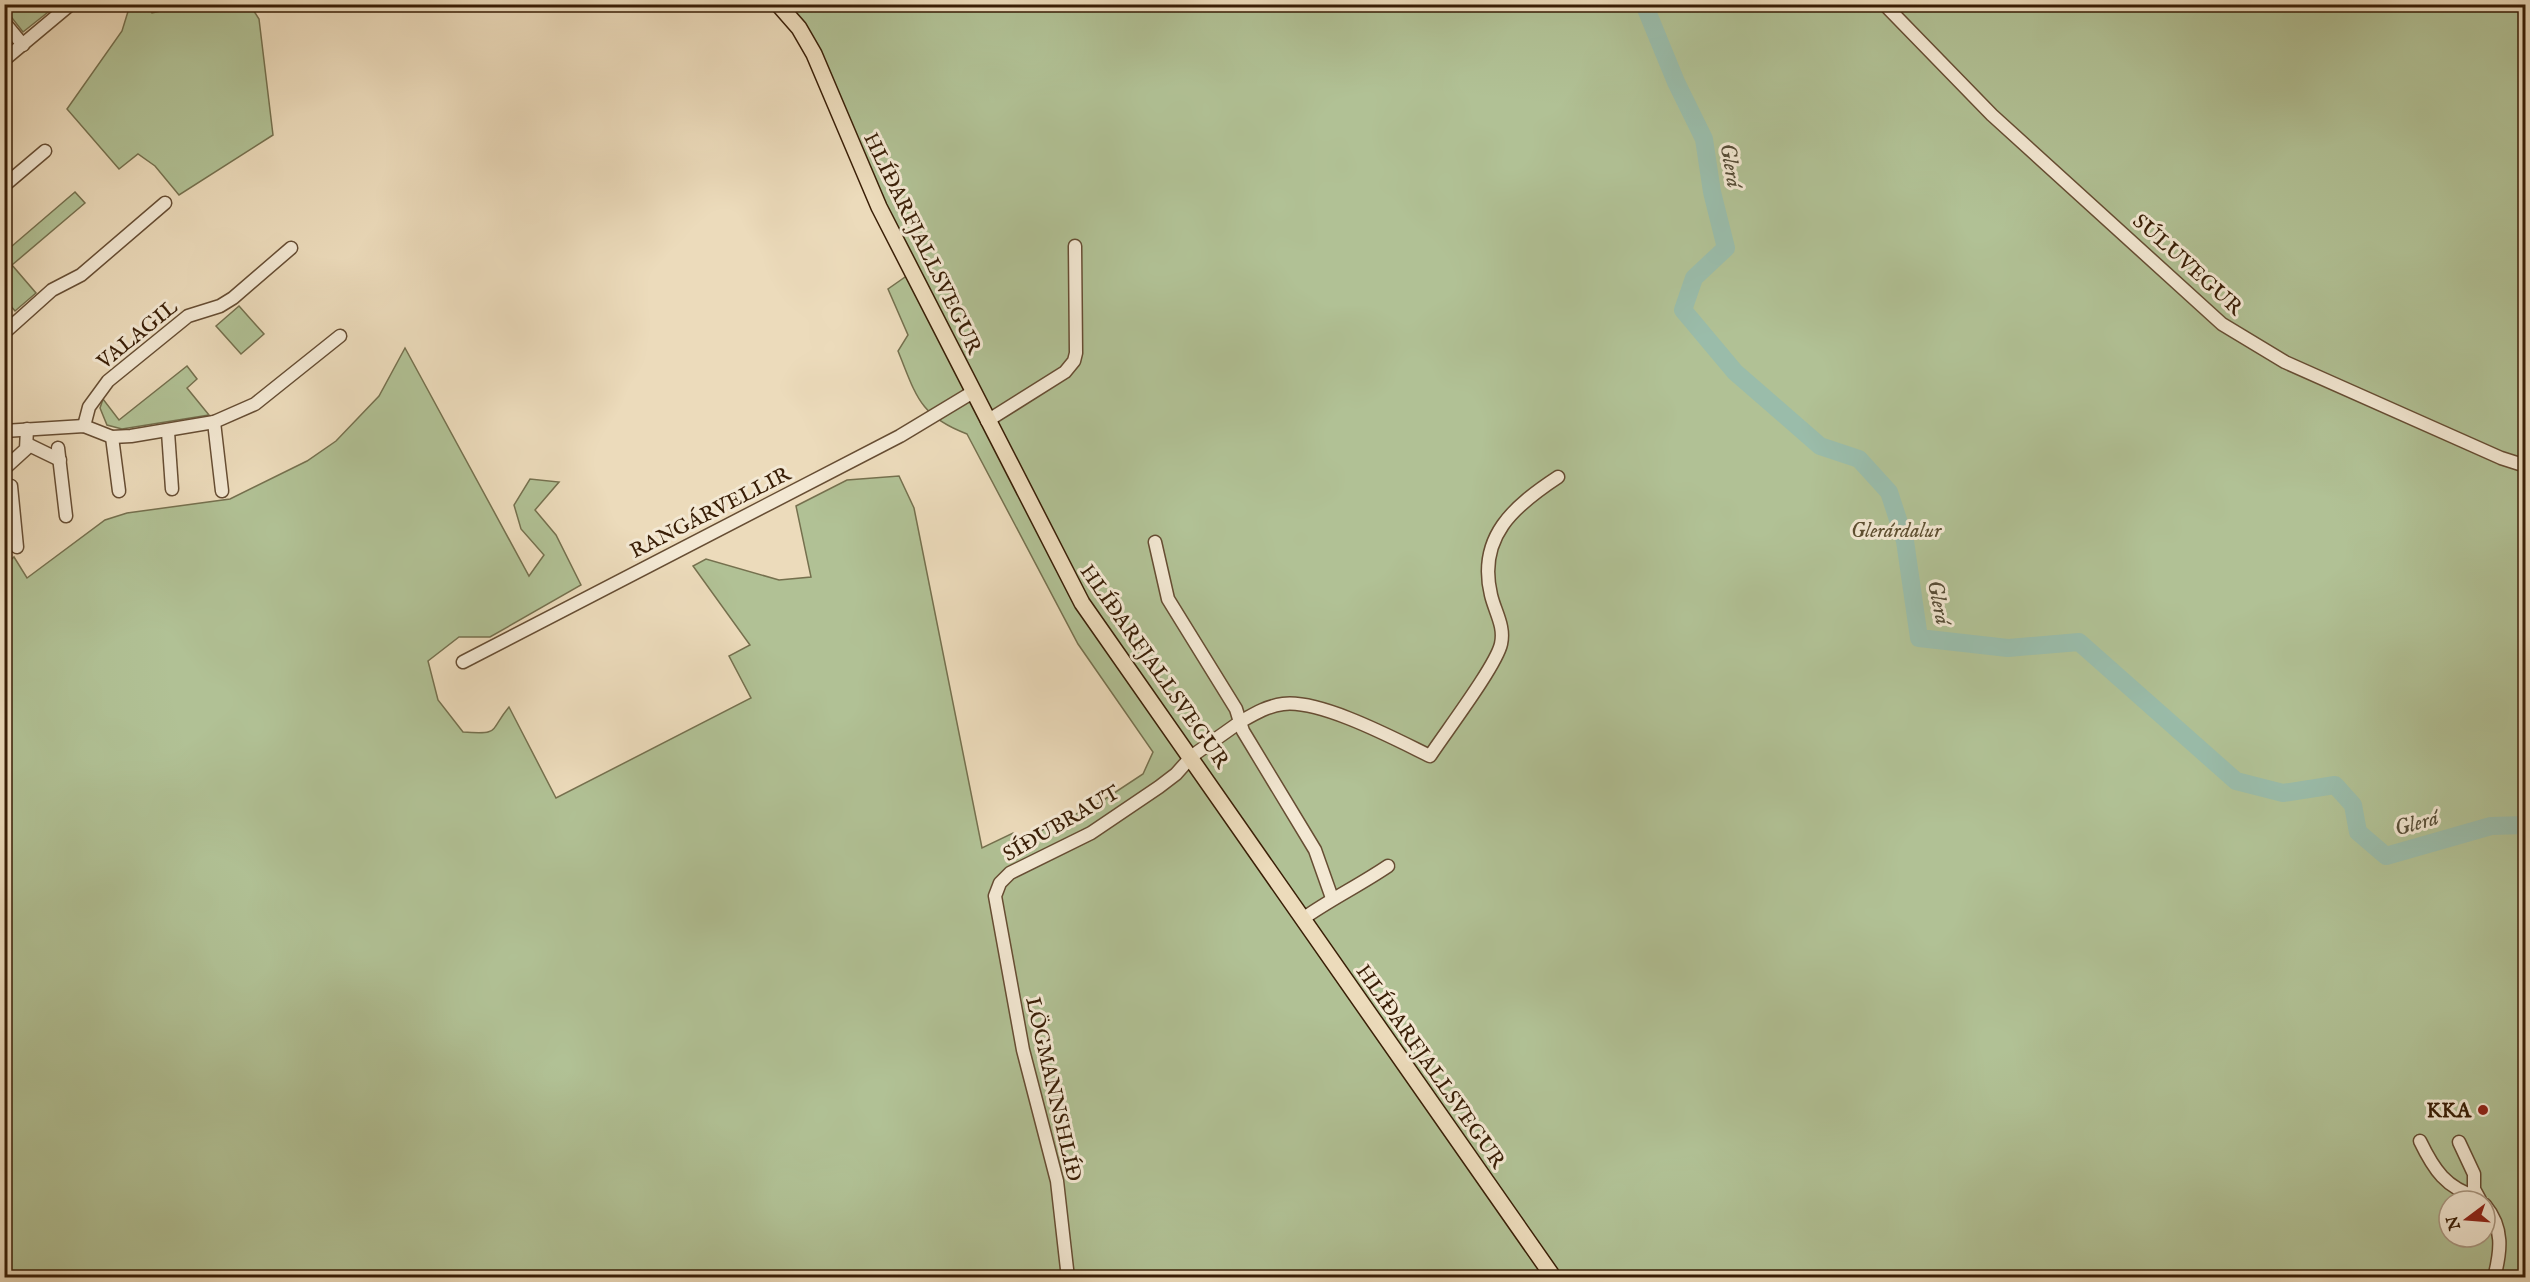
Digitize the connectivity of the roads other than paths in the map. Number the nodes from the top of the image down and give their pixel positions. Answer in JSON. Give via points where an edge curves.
{"nodes":[{"id":1,"x":71,"y":4,"type":"edge"},
{"id":2,"x":778,"y":4,"type":"edge"},
{"id":3,"x":1884,"y":4,"type":"edge"},
{"id":4,"x":4,"y":22,"type":"edge"},
{"id":5,"x":23,"y":45,"type":"junction"},
{"id":6,"x":4,"y":60,"type":"edge"},
{"id":7,"x":45,"y":150,"type":"dead end"},
{"id":8,"x":4,"y":182,"type":"edge"},
{"id":9,"x":165,"y":203,"type":"dead end"},
{"id":10,"x":1075,"y":246,"type":"dead end"},
{"id":11,"x":291,"y":248,"type":"dead end"},
{"id":12,"x":4,"y":333,"type":"edge"},
{"id":13,"x":340,"y":336,"type":"dead end"},
{"id":14,"x":973,"y":392,"type":"junction"},
{"id":15,"x":987,"y":421,"type":"junction"},
{"id":16,"x":214,"y":422,"type":"junction"},
{"id":17,"x":84,"y":426,"type":"junction"},
{"id":18,"x":27,"y":429,"type":"junction"},
{"id":19,"x":4,"y":431,"type":"edge"},
{"id":20,"x":168,"y":432,"type":"junction"},
{"id":21,"x":112,"y":437,"type":"junction"},
{"id":22,"x":27,"y":444,"type":"junction"},
{"id":23,"x":2526,"y":466,"type":"edge"},
{"id":24,"x":4,"y":469,"type":"edge"},
{"id":25,"x":1558,"y":477,"type":"dead end"},
{"id":26,"x":11,"y":486,"type":"dead end"},
{"id":27,"x":172,"y":489,"type":"dead end"},
{"id":28,"x":119,"y":491,"type":"dead end"},
{"id":29,"x":222,"y":491,"type":"dead end"},
{"id":30,"x":8,"y":500,"type":"edge"},
{"id":31,"x":66,"y":516,"type":"dead end"},
{"id":32,"x":1155,"y":542,"type":"dead end"},
{"id":33,"x":17,"y":547,"type":"dead end"},
{"id":34,"x":463,"y":662,"type":"dead end"},
{"id":35,"x":1240,"y":722,"type":"junction"},
{"id":36,"x":1192,"y":756,"type":"junction"},
{"id":37,"x":1388,"y":866,"type":"dead end"},
{"id":38,"x":1332,"y":898,"type":"junction"},
{"id":39,"x":996,"y":911,"type":"joint"},
{"id":40,"x":1304,"y":918,"type":"junction"},
{"id":41,"x":2420,"y":1141,"type":"dead end"},
{"id":42,"x":2459,"y":1142,"type":"dead end"},
{"id":43,"x":2456,"y":1189,"type":"edge"},
{"id":44,"x":2478,"y":1189,"type":"edge"},
{"id":45,"x":2497,"y":1230,"type":"edge"},
{"id":46,"x":1068,"y":1278,"type":"edge"},
{"id":47,"x":1554,"y":1278,"type":"edge"},
{"id":48,"x":2494,"y":1278,"type":"edge"}],
"edges":[{"from":1,"to":5,"type":"street"},
{"from":2,"to":14,"type":"main road","name":"HLÍÐARFJALLSVEGUR","via":[[800,28],[814,54],[879,207]]},
{"from":3,"to":23,"type":"street","name":"SÚLUVEGUR","via":[[1992,115],[2222,324],[2285,362]]},
{"from":4,"to":5,"type":"street"},
{"from":5,"to":6,"type":"street"},
{"from":7,"to":8,"type":"street"},
{"from":9,"to":12,"type":"street","via":[[81,275],[52,290]]},
{"from":10,"to":15,"type":"street","via":[[1078,327],[1074,361],[1065,372]]},
{"from":11,"to":17,"type":"street","name":"VALAGIL","via":[[233,298],[220,306],[195,311],[108,381],[89,407]]},
{"from":13,"to":16,"type":"street","via":[[255,404]]},
{"from":14,"to":15,"type":"main road","name":"HLÍÐARFJALLSVEGUR"},
{"from":14,"to":34,"type":"street","name":"RANGÁRVELLIR","via":[[900,436]]},
{"from":15,"to":36,"type":"main road","name":"HLÍÐARFJALLSVEGUR","via":[[1082,603]]},
{"from":16,"to":20,"type":"street"},
{"from":16,"to":29,"type":"street"},
{"from":17,"to":18,"type":"street"},
{"from":17,"to":21,"type":"street"},
{"from":18,"to":19,"type":"street"},
{"from":18,"to":22,"type":"street"},
{"from":20,"to":21,"type":"street"},
{"from":20,"to":27,"type":"street"},
{"from":21,"to":28,"type":"street"},
{"from":22,"to":24,"type":"street","via":[[21,456]]},
{"from":22,"to":31,"type":"street","via":[[59,454]]},
{"from":25,"to":35,"type":"street","name":"SÍÐUBRAUT","via":[[1518,504],[1499,530],[1488,571],[1502,627],[1499,650],[1430,756],[1362,722],[1307,707],[1284,703],[1262,709]]},
{"from":26,"to":30,"type":"street"},
{"from":30,"to":33,"type":"street"},
{"from":32,"to":35,"type":"street","via":[[1168,599],[1236,709]]},
{"from":35,"to":36,"type":"street","name":"SÍÐUBRAUT"},
{"from":35,"to":38,"type":"street","via":[[1315,850]]},
{"from":36,"to":39,"type":"street","name":"SÍÐUBRAUT","via":[[1160,787],[1091,833],[1010,873],[997,890]]},
{"from":36,"to":40,"type":"main road","name":"HLÍÐARFJALLSVEGUR"},
{"from":37,"to":38,"type":"street","via":[[1346,894]]},
{"from":38,"to":40,"type":"street"},
{"from":39,"to":46,"type":"street","name":"LÖGMANNSHLÍÐ","via":[[1023,1050],[1057,1181]]},
{"from":40,"to":47,"type":"main road","name":"HLÍÐARFJALLSVEGUR"},
{"from":41,"to":43,"type":"street","via":[[2434,1170]]},
{"from":42,"to":44,"type":"street"},
{"from":45,"to":48,"type":"street","via":[[2501,1244]]}]}
